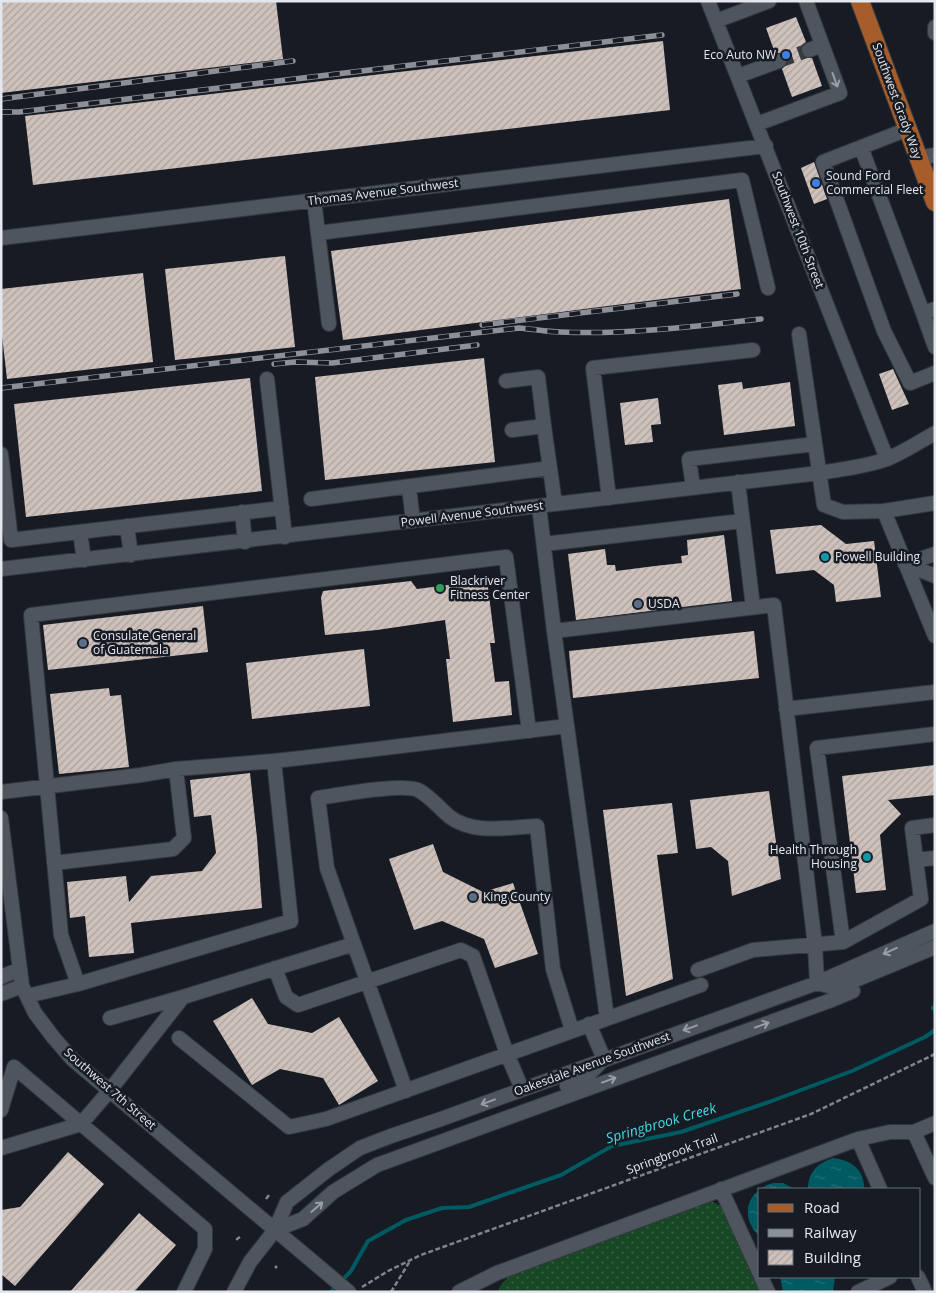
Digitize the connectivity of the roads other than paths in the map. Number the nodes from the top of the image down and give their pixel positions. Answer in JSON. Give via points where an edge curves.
{"nodes":[{"id":1,"x":708,"y":1,"type":"edge"},
{"id":2,"x":769,"y":1,"type":"edge"},
{"id":3,"x":806,"y":1,"type":"edge"},
{"id":4,"x":860,"y":1,"type":"edge"},
{"id":5,"x":716,"y":21,"type":"junction"},
{"id":6,"x":935,"y":27,"type":"edge"},
{"id":7,"x":935,"y":33,"type":"edge"},
{"id":8,"x":779,"y":61,"type":"tunnel mouth"},
{"id":9,"x":738,"y":76,"type":"junction"},
{"id":10,"x":757,"y":124,"type":"junction"},
{"id":11,"x":908,"y":129,"type":"junction"},
{"id":12,"x":766,"y":146,"type":"junction"},
{"id":13,"x":861,"y":147,"type":"junction"},
{"id":14,"x":926,"y":156,"type":"edge"},
{"id":15,"x":314,"y":200,"type":"junction"},
{"id":16,"x":935,"y":202,"type":"edge"},
{"id":17,"x":318,"y":233,"type":"junction"},
{"id":18,"x":1,"y":238,"type":"edge"},
{"id":19,"x":768,"y":288,"type":"dead end"},
{"id":20,"x":929,"y":311,"type":"edge"},
{"id":21,"x":329,"y":324,"type":"dead end"},
{"id":22,"x":799,"y":334,"type":"dead end"},
{"id":23,"x":935,"y":347,"type":"edge"},
{"id":24,"x":753,"y":350,"type":"dead end"},
{"id":25,"x":935,"y":373,"type":"edge"},
{"id":26,"x":267,"y":378,"type":"dead end"},
{"id":27,"x":506,"y":381,"type":"dead end"},
{"id":28,"x":544,"y":426,"type":"junction"},
{"id":29,"x":512,"y":430,"type":"dead end"},
{"id":30,"x":935,"y":433,"type":"edge"},
{"id":31,"x":815,"y":444,"type":"junction"},
{"id":32,"x":1,"y":454,"type":"edge"},
{"id":33,"x":887,"y":459,"type":"junction"},
{"id":34,"x":550,"y":468,"type":"junction"},
{"id":35,"x":819,"y":473,"type":"junction"},
{"id":36,"x":738,"y":482,"type":"junction"},
{"id":37,"x":409,"y":486,"type":"junction"},
{"id":38,"x":693,"y":487,"type":"junction"},
{"id":39,"x":609,"y":498,"type":"junction"},
{"id":40,"x":312,"y":499,"type":"dead end"},
{"id":41,"x":935,"y":503,"type":"edge"},
{"id":42,"x":555,"y":504,"type":"junction"},
{"id":43,"x":539,"y":506,"type":"junction"},
{"id":44,"x":282,"y":508,"type":"junction"},
{"id":45,"x":884,"y":511,"type":"junction"},
{"id":46,"x":242,"y":512,"type":"junction"},
{"id":47,"x":413,"y":521,"type":"junction"},
{"id":48,"x":742,"y":521,"type":"junction"},
{"id":49,"x":127,"y":526,"type":"junction"},
{"id":50,"x":80,"y":532,"type":"junction"},
{"id":51,"x":286,"y":537,"type":"junction"},
{"id":52,"x":245,"y":542,"type":"junction"},
{"id":53,"x":544,"y":544,"type":"junction"},
{"id":54,"x":935,"y":554,"type":"edge"},
{"id":55,"x":131,"y":555,"type":"junction"},
{"id":56,"x":84,"y":560,"type":"junction"},
{"id":57,"x":905,"y":564,"type":"junction"},
{"id":58,"x":1,"y":569,"type":"edge"},
{"id":59,"x":935,"y":576,"type":"edge"},
{"id":60,"x":753,"y":608,"type":"junction"},
{"id":61,"x":554,"y":631,"type":"junction"},
{"id":62,"x":935,"y":636,"type":"edge"},
{"id":63,"x":935,"y":692,"type":"edge"},
{"id":64,"x":786,"y":709,"type":"junction"},
{"id":65,"x":567,"y":726,"type":"junction"},
{"id":66,"x":529,"y":731,"type":"junction"},
{"id":67,"x":935,"y":734,"type":"edge"},
{"id":68,"x":274,"y":760,"type":"junction"},
{"id":69,"x":176,"y":769,"type":"junction"},
{"id":70,"x":47,"y":787,"type":"junction"},
{"id":71,"x":1,"y":792,"type":"edge"},
{"id":72,"x":1,"y":818,"type":"edge"},
{"id":73,"x":935,"y":825,"type":"edge"},
{"id":74,"x":935,"y":858,"type":"edge"},
{"id":75,"x":916,"y":860,"type":"junction"},
{"id":76,"x":54,"y":863,"type":"junction"},
{"id":77,"x":7,"y":906,"type":"edge"},
{"id":78,"x":935,"y":931,"type":"edge"},
{"id":79,"x":843,"y":942,"type":"junction"},
{"id":80,"x":354,"y":944,"type":"junction"},
{"id":81,"x":814,"y":945,"type":"junction"},
{"id":82,"x":935,"y":947,"type":"edge"},
{"id":83,"x":935,"y":954,"type":"edge"},
{"id":84,"x":275,"y":968,"type":"junction"},
{"id":85,"x":20,"y":969,"type":"junction"},
{"id":86,"x":698,"y":970,"type":"dead end"},
{"id":87,"x":1,"y":977,"type":"edge"},
{"id":88,"x":367,"y":981,"type":"junction"},
{"id":89,"x":817,"y":983,"type":"junction"},
{"id":90,"x":78,"y":984,"type":"junction"},
{"id":91,"x":701,"y":985,"type":"dead end"},
{"id":92,"x":25,"y":991,"type":"junction"},
{"id":93,"x":1,"y":994,"type":"edge"},
{"id":94,"x":183,"y":997,"type":"junction"},
{"id":95,"x":110,"y":1018,"type":"dead end"},
{"id":96,"x":607,"y":1018,"type":"junction"},
{"id":97,"x":588,"y":1024,"type":"junction"},
{"id":98,"x":572,"y":1030,"type":"junction"},
{"id":99,"x":179,"y":1038,"type":"dead end"},
{"id":100,"x":507,"y":1054,"type":"junction"},
{"id":101,"x":604,"y":1059,"type":"junction"},
{"id":102,"x":522,"y":1089,"type":"junction"},
{"id":103,"x":110,"y":1090,"type":"junction"},
{"id":104,"x":406,"y":1091,"type":"junction"},
{"id":105,"x":1,"y":1110,"type":"edge"},
{"id":106,"x":935,"y":1123,"type":"edge"},
{"id":107,"x":81,"y":1124,"type":"junction"},
{"id":108,"x":472,"y":1130,"type":"junction"},
{"id":109,"x":914,"y":1132,"type":"junction"},
{"id":110,"x":858,"y":1139,"type":"junction"},
{"id":111,"x":1,"y":1148,"type":"edge"},
{"id":112,"x":935,"y":1178,"type":"edge"},
{"id":113,"x":880,"y":1188,"type":"edge"},
{"id":114,"x":720,"y":1189,"type":"junction"},
{"id":115,"x":275,"y":1230,"type":"junction"},
{"id":116,"x":758,"y":1272,"type":"edge"},
{"id":117,"x":761,"y":1278,"type":"edge"},
{"id":118,"x":888,"y":1278,"type":"edge"},
{"id":119,"x":918,"y":1278,"type":"edge"},
{"id":120,"x":356,"y":1290,"type":"edge"},
{"id":121,"x":465,"y":1291,"type":"edge"},
{"id":122,"x":184,"y":1292,"type":"edge"},
{"id":123,"x":234,"y":1292,"type":"edge"},
{"id":124,"x":768,"y":1292,"type":"edge"},
{"id":125,"x":858,"y":1292,"type":"edge"},
{"id":126,"x":925,"y":1292,"type":"edge"}],
"edges":[{"from":1,"to":5,"type":"street","name":"Southwest 10th Street"},
{"from":2,"to":5,"type":"street"},
{"from":3,"to":10,"type":"street","one_way":true,"via":[[815,48],[840,93]]},
{"from":4,"to":11,"type":"main road","name":"Southwest Grady Way"},
{"from":5,"to":9,"type":"street","name":"Southwest 10th Street"},
{"from":6,"to":7,"type":"street"},
{"from":8,"to":9,"type":"street"},
{"from":9,"to":10,"type":"street","name":"Southwest 10th Street"},
{"from":10,"to":12,"type":"street","name":"Southwest 10th Street"},
{"from":11,"to":13,"type":"street"},
{"from":11,"to":14,"type":"main road","name":"Southwest Grady Way"},
{"from":12,"to":15,"type":"street","name":"Thomas Avenue Southwest"},
{"from":12,"to":33,"type":"street","name":"Southwest 10th Street"},
{"from":13,"to":20,"type":"street"},
{"from":13,"to":25,"type":"street","via":[[823,162],[884,331],[910,383]]},
{"from":14,"to":16,"type":"main road","name":"Southwest Grady Way"},
{"from":15,"to":17,"type":"street"},
{"from":15,"to":18,"type":"street","name":"Thomas Avenue Southwest"},
{"from":17,"to":19,"type":"street","via":[[742,180]]},
{"from":17,"to":21,"type":"street"},
{"from":20,"to":23,"type":"street"},
{"from":22,"to":31,"type":"street"},
{"from":24,"to":39,"type":"street","via":[[594,368]]},
{"from":26,"to":44,"type":"street"},
{"from":27,"to":28,"type":"street","via":[[538,377]]},
{"from":28,"to":29,"type":"street"},
{"from":28,"to":34,"type":"street"},
{"from":30,"to":33,"type":"street","name":"Powell Avenue Southwest"},
{"from":31,"to":35,"type":"street"},
{"from":31,"to":38,"type":"street","via":[[689,459]]},
{"from":32,"to":50,"type":"street","via":[[11,540]]},
{"from":33,"to":35,"type":"street","name":"Powell Avenue Southwest"},
{"from":34,"to":37,"type":"street"},
{"from":34,"to":42,"type":"street"},
{"from":35,"to":36,"type":"street","name":"Powell Avenue Southwest"},
{"from":35,"to":45,"type":"street","via":[[824,506],[843,512]]},
{"from":36,"to":38,"type":"street","name":"Powell Avenue Southwest"},
{"from":36,"to":48,"type":"street"},
{"from":37,"to":40,"type":"street"},
{"from":37,"to":47,"type":"street"},
{"from":38,"to":39,"type":"street","name":"Powell Avenue Southwest"},
{"from":39,"to":42,"type":"street","name":"Powell Avenue Southwest"},
{"from":41,"to":45,"type":"street"},
{"from":42,"to":43,"type":"street","name":"Powell Avenue Southwest"},
{"from":43,"to":47,"type":"street","name":"Powell Avenue Southwest"},
{"from":43,"to":53,"type":"street"},
{"from":44,"to":46,"type":"street"},
{"from":44,"to":51,"type":"street"},
{"from":45,"to":57,"type":"street"},
{"from":46,"to":49,"type":"street"},
{"from":46,"to":52,"type":"street"},
{"from":47,"to":51,"type":"street","name":"Powell Avenue Southwest"},
{"from":48,"to":53,"type":"street"},
{"from":48,"to":60,"type":"street"},
{"from":49,"to":50,"type":"street"},
{"from":49,"to":55,"type":"street"},
{"from":50,"to":56,"type":"street"},
{"from":51,"to":52,"type":"street","name":"Powell Avenue Southwest"},
{"from":52,"to":55,"type":"street","name":"Powell Avenue Southwest"},
{"from":53,"to":61,"type":"street"},
{"from":54,"to":57,"type":"street"},
{"from":55,"to":56,"type":"street","name":"Powell Avenue Southwest"},
{"from":56,"to":58,"type":"street","name":"Powell Avenue Southwest"},
{"from":57,"to":59,"type":"street"},
{"from":57,"to":62,"type":"street"},
{"from":60,"to":61,"type":"street"},
{"from":60,"to":64,"type":"street","via":[[774,605]]},
{"from":61,"to":65,"type":"street"},
{"from":63,"to":64,"type":"street"},
{"from":64,"to":81,"type":"street"},
{"from":65,"to":66,"type":"street"},
{"from":65,"to":96,"type":"street"},
{"from":66,"to":68,"type":"street"},
{"from":66,"to":70,"type":"street","via":[[506,557],[496,558],[31,615]]},
{"from":67,"to":79,"type":"street","via":[[817,748]]},
{"from":68,"to":69,"type":"street"},
{"from":68,"to":90,"type":"street","via":[[291,921]]},
{"from":69,"to":70,"type":"street"},
{"from":69,"to":76,"type":"street","via":[[184,838],[173,849]]},
{"from":70,"to":71,"type":"street"},
{"from":70,"to":76,"type":"street"},
{"from":72,"to":77,"type":"street","name":"Southwest 7th Street"},
{"from":73,"to":75,"type":"street","via":[[912,828]]},
{"from":74,"to":75,"type":"street"},
{"from":75,"to":79,"type":"street","via":[[921,899]]},
{"from":76,"to":90,"type":"street","via":[[61,934]]},
{"from":77,"to":85,"type":"street","name":"Southwest 7th Street"},
{"from":78,"to":89,"type":"street","name":"Oakesdale Avenue Southwest","one_way":true},
{"from":79,"to":81,"type":"street"},
{"from":80,"to":84,"type":"street"},
{"from":80,"to":88,"type":"street"},
{"from":80,"to":98,"type":"street","via":[[327,868],[318,798],[403,787],[418,790],[452,819],[468,827],[537,826],[553,969]]},
{"from":81,"to":86,"type":"street","via":[[753,950]]},
{"from":81,"to":89,"type":"street"},
{"from":82,"to":89,"type":"street","via":[[836,988]]},
{"from":108,"to":83,"type":"street","name":"Oakesdale Avenue Southwest","one_way":true,"via":[[829,1001]]},
{"from":84,"to":88,"type":"street","via":[[286,997],[298,1004]]},
{"from":84,"to":94,"type":"street"},
{"from":85,"to":87,"type":"street"},
{"from":85,"to":92,"type":"street","name":"Southwest 7th Street"},
{"from":88,"to":100,"type":"street","via":[[461,950],[473,956]]},
{"from":88,"to":104,"type":"street"},
{"from":89,"to":101,"type":"street","name":"Oakesdale Avenue Southwest","one_way":true},
{"from":90,"to":92,"type":"street"},
{"from":91,"to":96,"type":"street"},
{"from":92,"to":93,"type":"street"},
{"from":92,"to":103,"type":"street","name":"Southwest 7th Street","via":[[35,1013],[53,1037],[73,1060]]},
{"from":94,"to":95,"type":"street"},
{"from":94,"to":103,"type":"street"},
{"from":96,"to":97,"type":"street"},
{"from":97,"to":98,"type":"street"},
{"from":97,"to":101,"type":"street"},
{"from":98,"to":100,"type":"street"},
{"from":99,"to":104,"type":"street","via":[[289,1127],[326,1119]]},
{"from":100,"to":102,"type":"street"},
{"from":100,"to":104,"type":"street"},
{"from":101,"to":102,"type":"street","name":"Oakesdale Avenue Southwest"},
{"from":101,"to":108,"type":"street","via":[[583,1080],[489,1115]]},
{"from":102,"to":115,"type":"street","name":"Oakesdale Avenue Southwest","one_way":true,"via":[[360,1148],[287,1202]]},
{"from":103,"to":107,"type":"street"},
{"from":103,"to":115,"type":"street","name":"Southwest 7th Street"},
{"from":105,"to":107,"type":"street","via":[[14,1067]]},
{"from":106,"to":109,"type":"street"},
{"from":107,"to":111,"type":"street"},
{"from":107,"to":122,"type":"street","via":[[205,1228],[206,1249]]},
{"from":115,"to":108,"type":"street","name":"Oakesdale Avenue Southwest","one_way":true,"via":[[303,1219],[333,1192],[377,1165]]},
{"from":109,"to":110,"type":"street","via":[[890,1132]]},
{"from":109,"to":112,"type":"street"},
{"from":110,"to":113,"type":"street"},
{"from":110,"to":114,"type":"street"},
{"from":114,"to":116,"type":"street"},
{"from":114,"to":121,"type":"street","via":[[497,1273]]},
{"from":115,"to":120,"type":"street","name":"Southwest 7th Street"},
{"from":115,"to":123,"type":"street","name":"Oakesdale Avenue Southwest","via":[[250,1262]]},
{"from":117,"to":124,"type":"street"},
{"from":118,"to":125,"type":"street"},
{"from":119,"to":126,"type":"street"}]}
